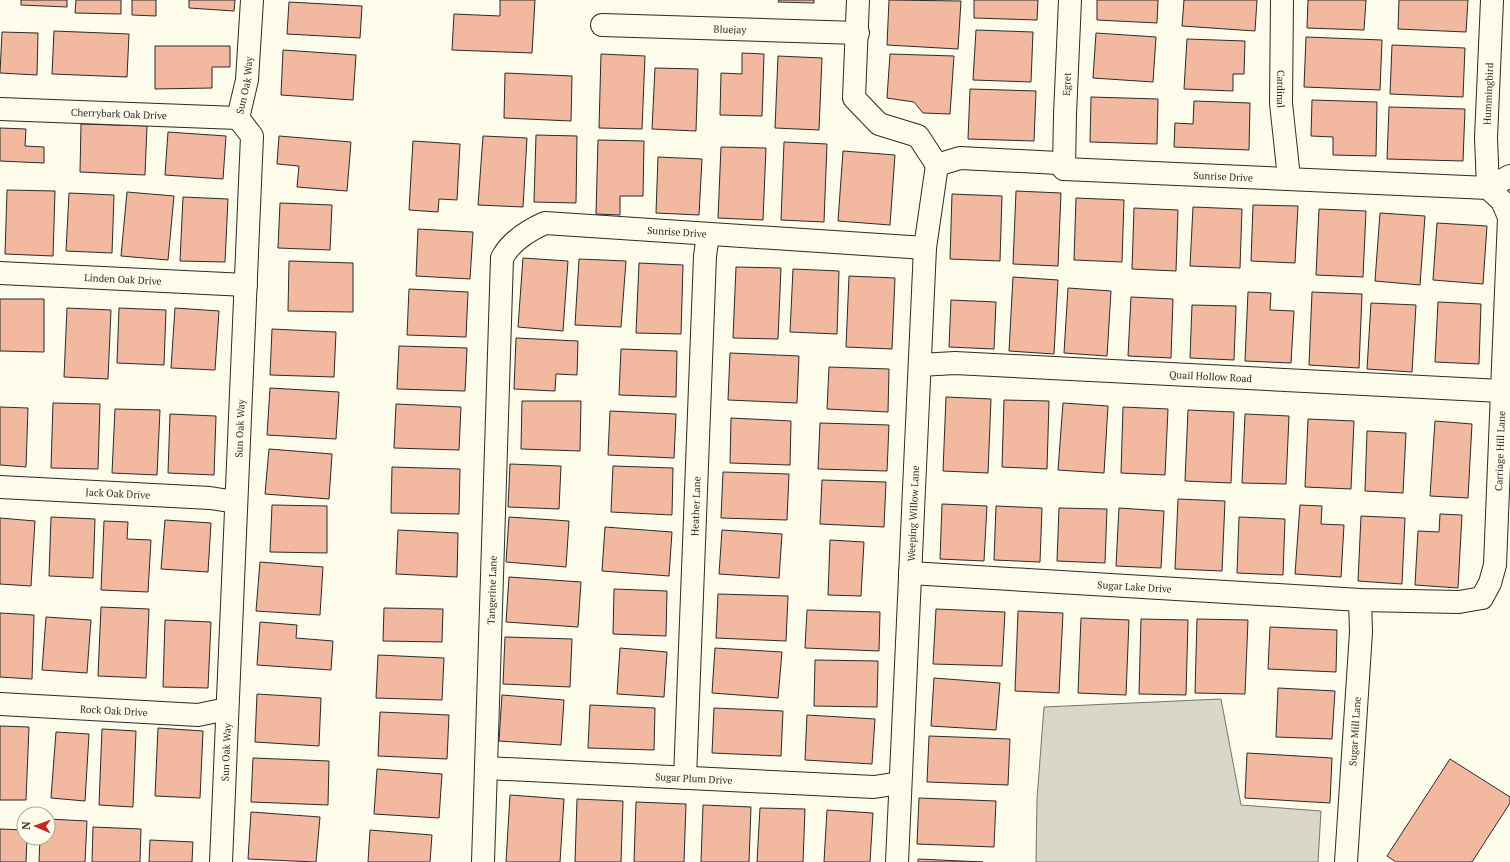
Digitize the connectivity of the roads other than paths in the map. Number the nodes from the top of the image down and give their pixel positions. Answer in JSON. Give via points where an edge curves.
{"nodes":[{"id":1,"x":252,"y":0,"type":"edge"},
{"id":2,"x":858,"y":0,"type":"edge"},
{"id":3,"x":1070,"y":0,"type":"edge"},
{"id":4,"x":1282,"y":0,"type":"edge"},
{"id":5,"x":1492,"y":0,"type":"edge"},
{"id":6,"x":602,"y":25,"type":"dead end"},
{"id":7,"x":858,"y":33,"type":"junction"},
{"id":8,"x":0,"y":109,"type":"edge"},
{"id":9,"x":238,"y":118,"type":"junction"},
{"id":10,"x":936,"y":165,"type":"junction"},
{"id":11,"x":1064,"y":169,"type":"junction"},
{"id":12,"x":1510,"y":176,"type":"edge"},
{"id":13,"x":1289,"y":178,"type":"junction"},
{"id":14,"x":1488,"y":188,"type":"junction"},
{"id":15,"x":708,"y":235,"type":"junction"},
{"id":16,"x":925,"y":248,"type":"junction"},
{"id":17,"x":0,"y":273,"type":"edge"},
{"id":18,"x":246,"y":285,"type":"junction"},
{"id":19,"x":500,"y":318,"type":"joint"},
{"id":20,"x":920,"y":365,"type":"junction"},
{"id":21,"x":1501,"y":391,"type":"junction"},
{"id":22,"x":0,"y":486,"type":"edge"},
{"id":23,"x":236,"y":502,"type":"junction"},
{"id":24,"x":910,"y":573,"type":"junction"},
{"id":25,"x":1360,"y":600,"type":"junction"},
{"id":26,"x":0,"y":704,"type":"edge"},
{"id":27,"x":227,"y":709,"type":"junction"},
{"id":28,"x":486,"y":768,"type":"junction"},
{"id":29,"x":685,"y":778,"type":"junction"},
{"id":30,"x":900,"y":783,"type":"junction"},
{"id":31,"x":221,"y":862,"type":"edge"},
{"id":32,"x":483,"y":862,"type":"edge"},
{"id":33,"x":896,"y":862,"type":"edge"},
{"id":34,"x":1346,"y":862,"type":"edge"}],
"edges":[{"from":1,"to":9,"type":"street","name":"Sun Oak Way","via":[[247,80]]},
{"from":2,"to":7,"type":"street"},
{"from":3,"to":11,"type":"street","name":"Egret"},
{"from":4,"to":13,"type":"street","name":"Cardinal","via":[[1281,102]]},
{"from":5,"to":14,"type":"street","name":"Hummingbird","via":[[1486,138]]},
{"from":6,"to":7,"type":"street","name":"Bluejay"},
{"from":7,"to":10,"type":"street","via":[[854,98],[879,124],[918,136]]},
{"from":8,"to":9,"type":"street","name":"Cherrybark Oak Drive"},
{"from":9,"to":18,"type":"street","name":"Sun Oak Way","via":[[252,136]]},
{"from":10,"to":11,"type":"street","name":"Sunrise Drive","via":[[960,158],[1058,163]]},
{"from":10,"to":16,"type":"street","name":"Weeping Willow Lane"},
{"from":11,"to":13,"type":"street","name":"Sunrise Drive"},
{"from":12,"to":14,"type":"street"},
{"from":13,"to":14,"type":"street","name":"Sunrise Drive"},
{"from":14,"to":21,"type":"street","name":"Carriage Hill Lane","via":[[1502,201],[1509,217]]},
{"from":15,"to":16,"type":"street","name":"Sunrise Drive"},
{"from":15,"to":19,"type":"street","name":"Sunrise Drive","via":[[545,224],[528,230],[507,249],[502,258]]},
{"from":15,"to":29,"type":"street","name":"Heather Lane","via":[[705,256]]},
{"from":16,"to":20,"type":"street","name":"Weeping Willow Lane"},
{"from":17,"to":18,"type":"street","name":"Linden Oak Drive"},
{"from":18,"to":23,"type":"street","name":"Sun Oak Way"},
{"from":19,"to":28,"type":"street","name":"Tangerine Lane"},
{"from":20,"to":21,"type":"street","name":"Quail Hollow Road","via":[[955,363]]},
{"from":20,"to":24,"type":"street","name":"Weeping Willow Lane"},
{"from":21,"to":25,"type":"street","name":"Carriage Hill Lane","via":[[1495,565],[1482,598],[1459,602]]},
{"from":22,"to":23,"type":"street","name":"Jack Oak Drive","via":[[210,498]]},
{"from":23,"to":27,"type":"street","name":"Sun Oak Way"},
{"from":24,"to":25,"type":"street","name":"Sugar Lake Drive"},
{"from":24,"to":30,"type":"street","name":"Weeping Willow Lane"},
{"from":25,"to":34,"type":"street","name":"Sugar Mill Lane","via":[[1361,632]]},
{"from":26,"to":27,"type":"street","name":"Rock Oak Drive","via":[[198,715]]},
{"from":27,"to":31,"type":"street","name":"Sun Oak Way"},
{"from":28,"to":29,"type":"street","name":"Sugar Plum Drive"},
{"from":28,"to":32,"type":"street","name":"Tangerine Lane"},
{"from":29,"to":30,"type":"street","name":"Sugar Plum Drive","via":[[874,787]]},
{"from":30,"to":33,"type":"street","name":"Weeping Willow Lane"}]}
